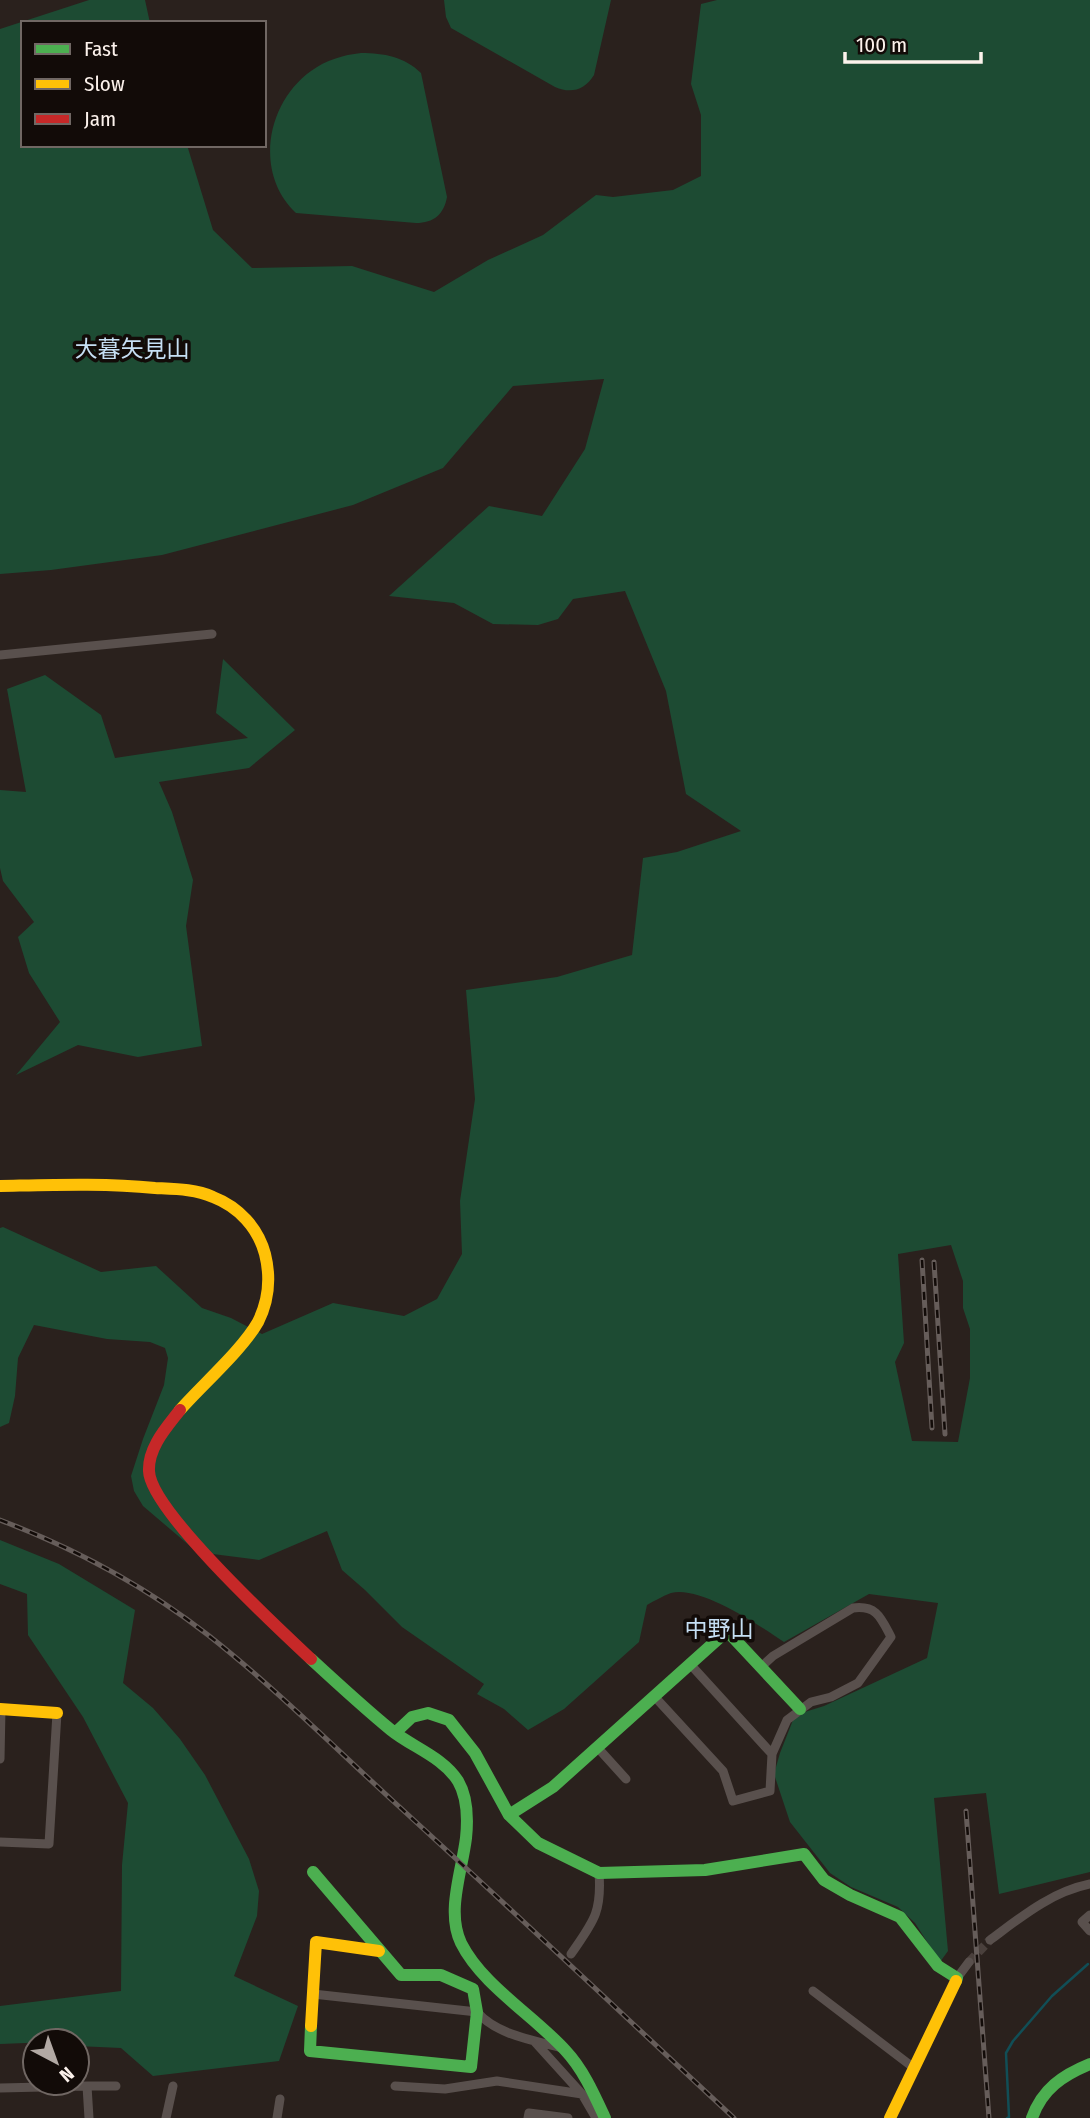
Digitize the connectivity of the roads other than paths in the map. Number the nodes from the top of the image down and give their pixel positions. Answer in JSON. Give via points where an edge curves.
{"nodes":[{"id":1,"x":212,"y":634,"type":"dead end"},
{"id":2,"x":0,"y":655,"type":"edge"},
{"id":3,"x":0,"y":1186,"type":"edge"},
{"id":4,"x":690,"y":1664,"type":"junction"},
{"id":5,"x":761,"y":1667,"type":"junction"},
{"id":6,"x":654,"y":1696,"type":"junction"},
{"id":7,"x":1,"y":1709,"type":"edge"},
{"id":8,"x":800,"y":1709,"type":"junction"},
{"id":9,"x":57,"y":1713,"type":"joint"},
{"id":10,"x":395,"y":1733,"type":"junction"},
{"id":11,"x":597,"y":1747,"type":"junction"},
{"id":12,"x":772,"y":1754,"type":"junction"},
{"id":13,"x":0,"y":1759,"type":"edge"},
{"id":14,"x":626,"y":1779,"type":"dead end"},
{"id":15,"x":509,"y":1815,"type":"junction"},
{"id":16,"x":0,"y":1842,"type":"edge"},
{"id":17,"x":313,"y":1872,"type":"dead end"},
{"id":18,"x":599,"y":1873,"type":"junction"},
{"id":19,"x":1090,"y":1884,"type":"edge"},
{"id":20,"x":1090,"y":1914,"type":"edge"},
{"id":21,"x":1090,"y":1931,"type":"edge"},
{"id":22,"x":990,"y":1940,"type":"tunnel mouth"},
{"id":23,"x":379,"y":1951,"type":"junction"},
{"id":24,"x":571,"y":1954,"type":"dead end"},
{"id":25,"x":969,"y":1962,"type":"tunnel mouth"},
{"id":26,"x":957,"y":1978,"type":"junction"},
{"id":27,"x":813,"y":1991,"type":"dead end"},
{"id":28,"x":313,"y":1994,"type":"junction"},
{"id":29,"x":477,"y":2012,"type":"junction"},
{"id":30,"x":533,"y":2040,"type":"junction"},
{"id":31,"x":564,"y":2048,"type":"junction"},
{"id":32,"x":1090,"y":2064,"type":"edge"},
{"id":33,"x":914,"y":2068,"type":"junction"},
{"id":34,"x":91,"y":2086,"type":"edge"},
{"id":35,"x":116,"y":2086,"type":"dead end"},
{"id":36,"x":173,"y":2086,"type":"dead end"},
{"id":37,"x":395,"y":2086,"type":"dead end"},
{"id":38,"x":0,"y":2088,"type":"edge"},
{"id":39,"x":21,"y":2088,"type":"edge"},
{"id":40,"x":582,"y":2094,"type":"junction"},
{"id":41,"x":87,"y":2097,"type":"edge"},
{"id":42,"x":280,"y":2099,"type":"dead end"},
{"id":43,"x":89,"y":2118,"type":"edge"},
{"id":44,"x":166,"y":2118,"type":"edge"},
{"id":45,"x":277,"y":2118,"type":"edge"},
{"id":46,"x":528,"y":2118,"type":"edge"},
{"id":47,"x":565,"y":2118,"type":"edge"},
{"id":48,"x":596,"y":2118,"type":"edge"},
{"id":49,"x":605,"y":2118,"type":"edge"},
{"id":50,"x":890,"y":2118,"type":"edge"},
{"id":51,"x":1032,"y":2118,"type":"edge"}],
"edges":[{"from":1,"to":2,"type":"street"},
{"from":3,"to":10,"type":"street","via":[[138,1186],[195,1191],[240,1211],[257,1232],[270,1288],[262,1316],[154,1445],[150,1479],[186,1533],[222,1572]]},
{"from":4,"to":5,"type":"street","via":[[727,1631]]},
{"from":4,"to":6,"type":"street"},
{"from":4,"to":12,"type":"street"},
{"from":5,"to":8,"type":"street"},
{"from":5,"to":8,"type":"street","via":[[853,1608],[872,1609],[891,1637],[873,1665],[858,1683]]},
{"from":6,"to":11,"type":"street"},
{"from":6,"to":12,"type":"street","via":[[723,1771],[733,1801],[770,1791]]},
{"from":7,"to":9,"type":"street"},
{"from":7,"to":13,"type":"street"},
{"from":8,"to":12,"type":"street","via":[[787,1720]]},
{"from":9,"to":16,"type":"street","via":[[48,1844]]},
{"from":10,"to":15,"type":"street","via":[[419,1715],[449,1720],[475,1753]]},
{"from":10,"to":31,"type":"street","via":[[457,1781],[464,1799],[456,1930],[469,1954],[501,1989]]},
{"from":11,"to":14,"type":"street"},
{"from":11,"to":15,"type":"street","via":[[553,1787]]},
{"from":15,"to":18,"type":"street","via":[[538,1843]]},
{"from":17,"to":23,"type":"street"},
{"from":18,"to":24,"type":"street","via":[[597,1912]]},
{"from":18,"to":26,"type":"street","via":[[705,1870],[804,1854],[824,1880],[900,1917],[938,1966]]},
{"from":19,"to":22,"type":"street","via":[[1062,1891]]},
{"from":20,"to":21,"type":"street","via":[[1082,1922]]},
{"from":23,"to":28,"type":"street","via":[[316,1942]]},
{"from":23,"to":29,"type":"street","via":[[401,1975],[441,1975],[473,1989]]},
{"from":25,"to":26,"type":"street"},
{"from":26,"to":33,"type":"street"},
{"from":27,"to":33,"type":"street"},
{"from":28,"to":29,"type":"street"},
{"from":28,"to":29,"type":"street","via":[[310,2051],[471,2067]]},
{"from":29,"to":30,"type":"street","via":[[488,2024]]},
{"from":30,"to":31,"type":"street"},
{"from":30,"to":40,"type":"street"},
{"from":31,"to":49,"type":"street"},
{"from":32,"to":51,"type":"street","via":[[1059,2079],[1045,2092]]},
{"from":33,"to":50,"type":"street"},
{"from":34,"to":35,"type":"street"},
{"from":36,"to":44,"type":"street"},
{"from":37,"to":40,"type":"street","via":[[445,2090],[497,2081]]},
{"from":38,"to":39,"type":"street"},
{"from":40,"to":48,"type":"street"},
{"from":41,"to":43,"type":"street"},
{"from":42,"to":45,"type":"street"},
{"from":46,"to":47,"type":"street","via":[[528,2113]]}]}
